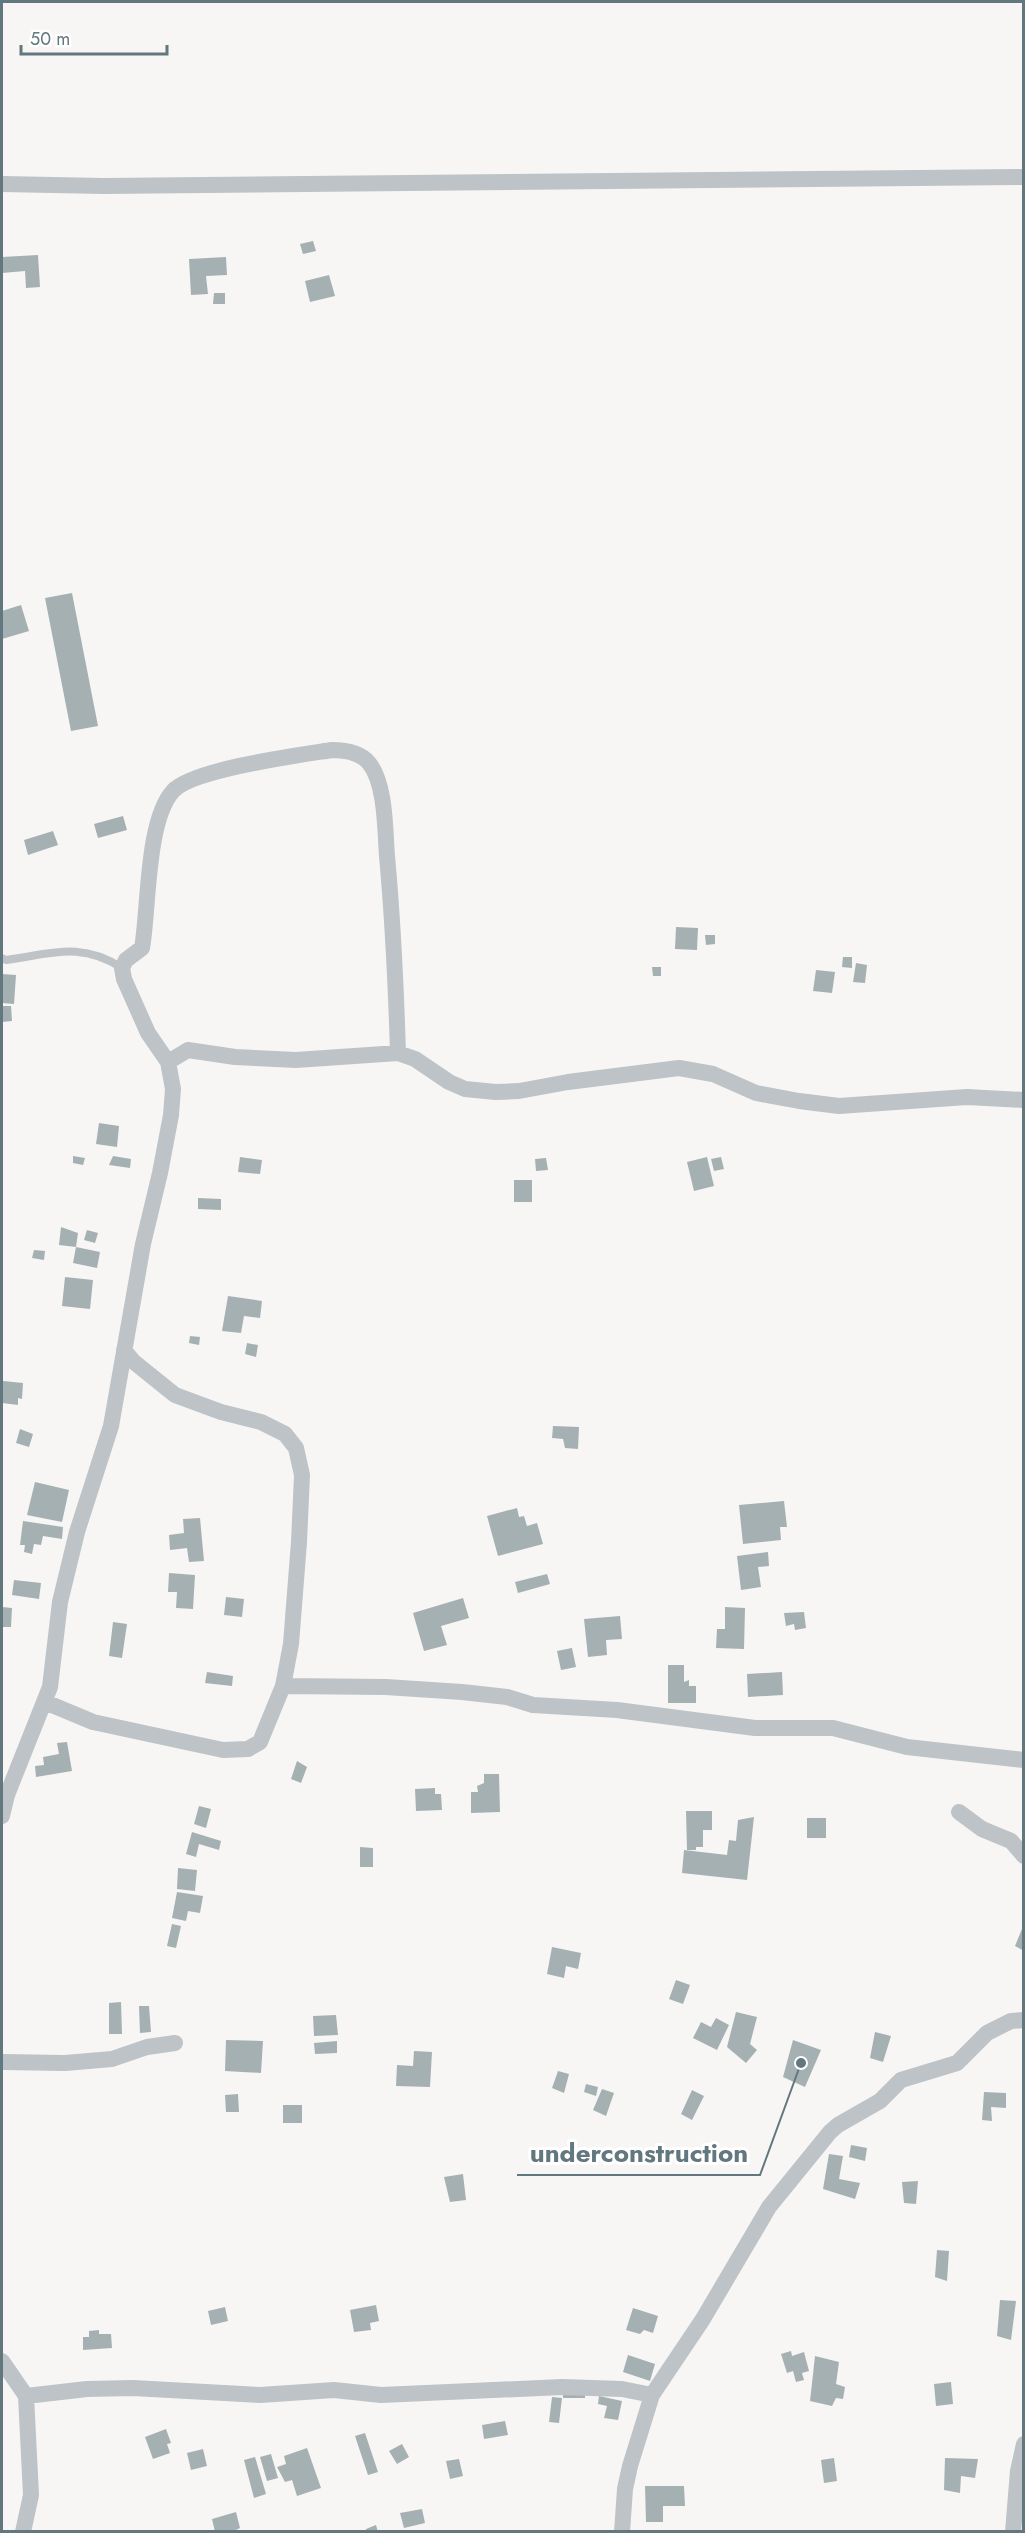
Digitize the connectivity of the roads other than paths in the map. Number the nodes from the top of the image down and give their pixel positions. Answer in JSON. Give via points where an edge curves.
{"nodes":[{"id":1,"x":1023,"y":177,"type":"edge"},
{"id":2,"x":2,"y":184,"type":"edge"},
{"id":3,"x":2,"y":958,"type":"edge"},
{"id":4,"x":122,"y":968,"type":"junction"},
{"id":5,"x":398,"y":1053,"type":"junction"},
{"id":6,"x":168,"y":1062,"type":"junction"},
{"id":7,"x":1023,"y":1100,"type":"edge"},
{"id":8,"x":124,"y":1350,"type":"junction"},
{"id":9,"x":283,"y":1686,"type":"junction"},
{"id":10,"x":45,"y":1702,"type":"junction"},
{"id":11,"x":1023,"y":1760,"type":"edge"},
{"id":12,"x":959,"y":1812,"type":"dead end"},
{"id":13,"x":2,"y":1816,"type":"edge"},
{"id":14,"x":1023,"y":1856,"type":"edge"},
{"id":15,"x":1023,"y":2020,"type":"edge"},
{"id":16,"x":175,"y":2043,"type":"dead end"},
{"id":17,"x":2,"y":2062,"type":"edge"},
{"id":18,"x":2,"y":2361,"type":"edge"},
{"id":19,"x":652,"y":2395,"type":"junction"},
{"id":20,"x":26,"y":2396,"type":"junction"},
{"id":21,"x":1023,"y":2444,"type":"edge"},
{"id":22,"x":22,"y":2532,"type":"edge"},
{"id":23,"x":622,"y":2532,"type":"edge"},
{"id":24,"x":1013,"y":2532,"type":"edge"}],
"edges":[{"from":1,"to":2,"type":"street"},
{"from":3,"to":4,"type":"lane","via":[[73,951],[100,955]]},
{"from":4,"to":5,"type":"street","via":[[142,948],[153,848],[160,818],[174,790],[198,777],[252,765],[332,750],[352,752],[370,764],[383,802]]},
{"from":4,"to":6,"type":"street","via":[[148,1033]]},
{"from":5,"to":6,"type":"street","via":[[296,1060],[189,1050]]},
{"from":5,"to":7,"type":"street","via":[[415,1059],[449,1082],[476,1091],[519,1090],[679,1068],[713,1074],[756,1093],[819,1104],[967,1097]]},
{"from":6,"to":8,"type":"street","via":[[173,1089],[166,1142]]},
{"from":8,"to":9,"type":"street","via":[[175,1395],[261,1422],[285,1434],[296,1448],[302,1475],[291,1644]]},
{"from":8,"to":10,"type":"street","via":[[111,1426],[77,1532],[60,1602],[54,1666]]},
{"from":9,"to":10,"type":"street","via":[[260,1742],[238,1750],[93,1722]]},
{"from":9,"to":11,"type":"street","via":[[462,1692],[507,1697],[533,1705],[617,1710],[755,1728],[833,1728],[908,1748]]},
{"from":10,"to":13,"type":"street"},
{"from":12,"to":14,"type":"street","via":[[982,1829],[1011,1841]]},
{"from":15,"to":19,"type":"street","via":[[1011,2021],[987,2033],[957,2063],[901,2080],[880,2101],[830,2132],[769,2207],[703,2319]]},
{"from":16,"to":17,"type":"street","via":[[147,2047],[112,2059]]},
{"from":18,"to":20,"type":"street"},
{"from":19,"to":20,"type":"street","via":[[622,2389],[562,2387],[381,2395],[334,2390],[260,2395],[133,2388]]},
{"from":19,"to":23,"type":"street","via":[[625,2489]]},
{"from":20,"to":22,"type":"street","via":[[31,2495]]},
{"from":21,"to":24,"type":"street"}]}
